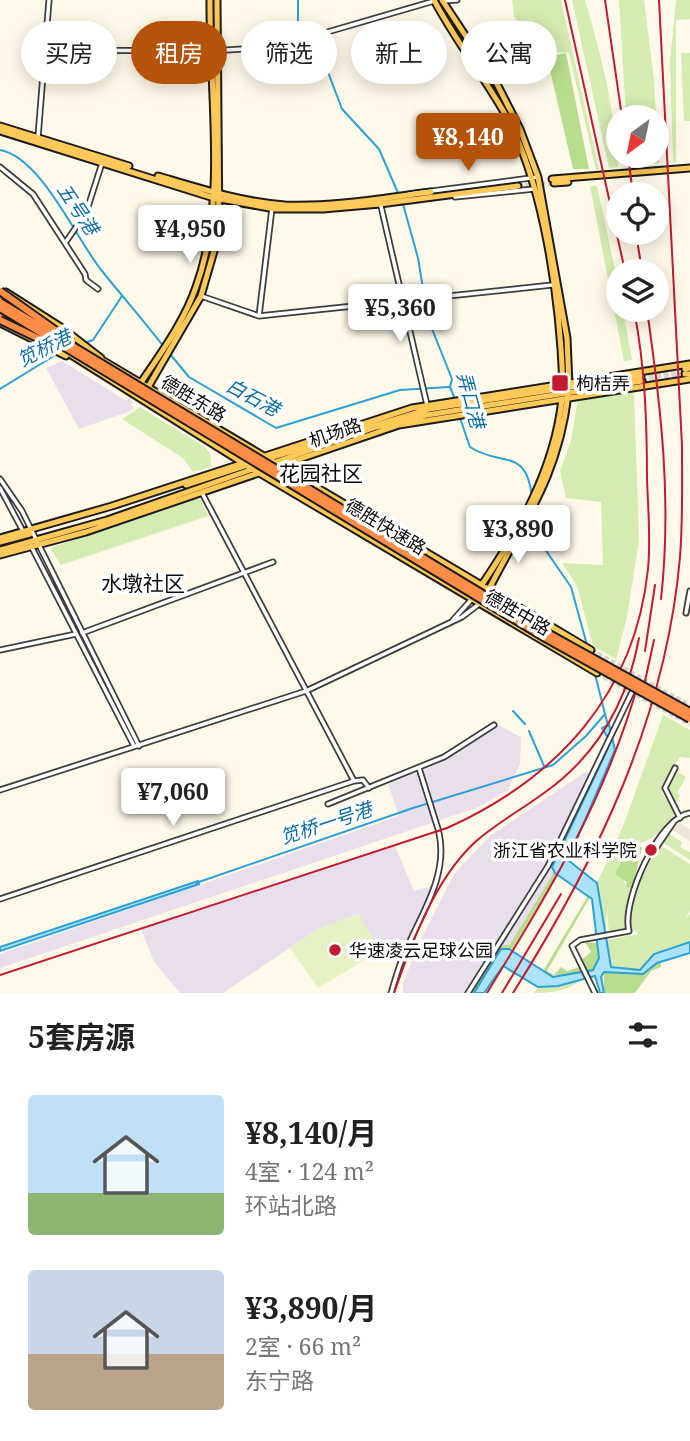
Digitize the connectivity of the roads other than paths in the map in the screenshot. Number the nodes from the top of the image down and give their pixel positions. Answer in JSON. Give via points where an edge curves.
{"nodes":[{"id":1,"x":49,"y":0,"type":"edge"},
{"id":2,"x":210,"y":0,"type":"edge"},
{"id":3,"x":217,"y":0,"type":"edge"},
{"id":4,"x":434,"y":0,"type":"edge"},
{"id":5,"x":457,"y":0,"type":"edge"},
{"id":6,"x":442,"y":1,"type":"edge"},
{"id":7,"x":48,"y":21,"type":"edge"},
{"id":8,"x":210,"y":21,"type":"edge"},
{"id":9,"x":217,"y":21,"type":"edge"},
{"id":10,"x":227,"y":49,"type":"edge"},
{"id":11,"x":43,"y":84,"type":"edge"},
{"id":12,"x":211,"y":84,"type":"edge"},
{"id":13,"x":217,"y":84,"type":"edge"},
{"id":14,"x":0,"y":129,"type":"edge"},
{"id":15,"x":38,"y":140,"type":"junction"},
{"id":16,"x":103,"y":160,"type":"junction"},
{"id":17,"x":0,"y":167,"type":"edge"},
{"id":18,"x":690,"y":170,"type":"edge"},
{"id":19,"x":530,"y":177,"type":"junction"},
{"id":20,"x":538,"y":177,"type":"junction"},
{"id":21,"x":553,"y":181,"type":"tunnel mouth"},
{"id":22,"x":518,"y":184,"type":"tunnel mouth"},
{"id":23,"x":541,"y":188,"type":"junction"},
{"id":24,"x":533,"y":189,"type":"junction"},
{"id":25,"x":217,"y":196,"type":"junction"},
{"id":26,"x":406,"y":198,"type":"junction"},
{"id":27,"x":380,"y":202,"type":"junction"},
{"id":28,"x":271,"y":208,"type":"junction"},
{"id":29,"x":65,"y":243,"type":"junction"},
{"id":30,"x":552,"y":285,"type":"junction"},
{"id":31,"x":98,"y":289,"type":"dead end"},
{"id":32,"x":0,"y":295,"type":"edge"},
{"id":33,"x":201,"y":296,"type":"junction"},
{"id":34,"x":402,"y":301,"type":"junction"},
{"id":35,"x":0,"y":311,"type":"edge"},
{"id":36,"x":259,"y":316,"type":"junction"},
{"id":37,"x":0,"y":322,"type":"edge"},
{"id":38,"x":44,"y":325,"type":"junction"},
{"id":39,"x":38,"y":334,"type":"junction"},
{"id":40,"x":174,"y":337,"type":"junction"},
{"id":41,"x":75,"y":341,"type":"junction"},
{"id":42,"x":56,"y":349,"type":"junction"},
{"id":43,"x":87,"y":354,"type":"junction"},
{"id":44,"x":688,"y":371,"type":"edge"},
{"id":45,"x":641,"y":379,"type":"tunnel mouth"},
{"id":46,"x":141,"y":383,"type":"junction"},
{"id":47,"x":148,"y":387,"type":"junction"},
{"id":48,"x":566,"y":390,"type":"junction"},
{"id":49,"x":132,"y":396,"type":"junction"},
{"id":50,"x":140,"y":401,"type":"junction"},
{"id":51,"x":426,"y":402,"type":"junction"},
{"id":52,"x":463,"y":406,"type":"junction"},
{"id":53,"x":448,"y":408,"type":"junction"},
{"id":54,"x":435,"y":416,"type":"junction"},
{"id":55,"x":341,"y":432,"type":"junction"},
{"id":56,"x":315,"y":449,"type":"junction"},
{"id":57,"x":324,"y":451,"type":"junction"},
{"id":58,"x":265,"y":457,"type":"junction"},
{"id":59,"x":298,"y":460,"type":"junction"},
{"id":60,"x":274,"y":463,"type":"junction"},
{"id":61,"x":243,"y":464,"type":"junction"},
{"id":62,"x":281,"y":467,"type":"junction"},
{"id":63,"x":252,"y":469,"type":"junction"},
{"id":64,"x":260,"y":474,"type":"junction"},
{"id":65,"x":299,"y":478,"type":"junction"},
{"id":66,"x":0,"y":479,"type":"edge"},
{"id":67,"x":0,"y":488,"type":"edge"},
{"id":68,"x":202,"y":493,"type":"junction"},
{"id":69,"x":524,"y":523,"type":"junction"},
{"id":70,"x":28,"y":533,"type":"junction"},
{"id":71,"x":0,"y":540,"type":"edge"},
{"id":72,"x":34,"y":545,"type":"junction"},
{"id":73,"x":0,"y":553,"type":"edge"},
{"id":74,"x":274,"y":562,"type":"dead end"},
{"id":75,"x":244,"y":573,"type":"junction"},
{"id":76,"x":481,"y":587,"type":"junction"},
{"id":77,"x":488,"y":591,"type":"junction"},
{"id":78,"x":690,"y":591,"type":"edge"},
{"id":79,"x":471,"y":600,"type":"junction"},
{"id":80,"x":478,"y":604,"type":"junction"},
{"id":81,"x":686,"y":613,"type":"dead end"},
{"id":82,"x":452,"y":622,"type":"junction"},
{"id":83,"x":82,"y":633,"type":"junction"},
{"id":84,"x":76,"y":634,"type":"junction"},
{"id":85,"x":589,"y":649,"type":"tunnel mouth"},
{"id":86,"x":0,"y":650,"type":"edge"},
{"id":87,"x":595,"y":672,"type":"tunnel mouth"},
{"id":88,"x":306,"y":691,"type":"junction"},
{"id":89,"x":632,"y":692,"type":"dead end"},
{"id":90,"x":690,"y":712,"type":"edge"},
{"id":91,"x":690,"y":719,"type":"edge"},
{"id":92,"x":494,"y":725,"type":"dead end"},
{"id":93,"x":137,"y":746,"type":"junction"},
{"id":94,"x":419,"y":768,"type":"junction"},
{"id":95,"x":675,"y":768,"type":"dead end"},
{"id":96,"x":354,"y":781,"type":"junction"},
{"id":97,"x":369,"y":788,"type":"junction"},
{"id":98,"x":0,"y":790,"type":"edge"},
{"id":99,"x":328,"y":804,"type":"dead end"},
{"id":100,"x":690,"y":815,"type":"edge"},
{"id":101,"x":680,"y":817,"type":"junction"},
{"id":102,"x":0,"y":899,"type":"edge"},
{"id":103,"x":391,"y":993,"type":"edge"},
{"id":104,"x":468,"y":993,"type":"edge"},
{"id":105,"x":595,"y":993,"type":"edge"}],
"edges":[{"from":1,"to":7,"type":"street"},
{"from":2,"to":8,"type":"main road"},
{"from":3,"to":9,"type":"main road"},
{"from":4,"to":10,"type":"street","via":[[295,43]]},
{"from":4,"to":19,"type":"main road","via":[[505,114]]},
{"from":5,"to":6,"type":"street"},
{"from":6,"to":20,"type":"main road","via":[[501,91]]},
{"from":11,"to":15,"type":"street"},
{"from":12,"to":25,"type":"main road"},
{"from":13,"to":25,"type":"main road"},
{"from":14,"to":15,"type":"main road"},
{"from":15,"to":16,"type":"main road"},
{"from":16,"to":25,"type":"main road"},
{"from":16,"to":29,"type":"street","via":[[81,222]]},
{"from":17,"to":29,"type":"street","via":[[33,194]]},
{"from":18,"to":21,"type":"main road"},
{"from":19,"to":20,"type":"street"},
{"from":19,"to":24,"type":"main road"},
{"from":19,"to":26,"type":"street","via":[[413,192]]},
{"from":20,"to":23,"type":"main road"},
{"from":22,"to":26,"type":"main road"},
{"from":23,"to":24,"type":"street"},
{"from":23,"to":48,"type":"main road","via":[[567,338]]},
{"from":24,"to":26,"type":"street"},
{"from":24,"to":30,"type":"main road"},
{"from":25,"to":27,"type":"main road","via":[[285,205]]},
{"from":25,"to":28,"type":"main road"},
{"from":25,"to":33,"type":"main road","via":[[219,234]]},
{"from":25,"to":40,"type":"main road","via":[[202,272]]},
{"from":26,"to":27,"type":"main road"},
{"from":27,"to":28,"type":"main road","via":[[323,209]]},
{"from":27,"to":34,"type":"street"},
{"from":28,"to":36,"type":"street"},
{"from":29,"to":31,"type":"street","via":[[86,280]]},
{"from":30,"to":34,"type":"street"},
{"from":30,"to":48,"type":"main road"},
{"from":32,"to":38,"type":"main road","name":"德胜东路"},
{"from":32,"to":38,"type":"highway","bridge":true},
{"from":32,"to":41,"type":"main road","name":"德胜东路"},
{"from":32,"to":43,"type":"highway","name":"德胜快速路","bridge":true},
{"from":32,"to":43,"type":"highway","bridge":true,"via":[[46,321]]},
{"from":33,"to":36,"type":"street"},
{"from":33,"to":40,"type":"main road"},
{"from":34,"to":36,"type":"street"},
{"from":34,"to":51,"type":"street"},
{"from":35,"to":39,"type":"main road","name":"德胜东路"},
{"from":35,"to":39,"type":"highway","bridge":true},
{"from":35,"to":43,"type":"highway","name":"德胜快速路","bridge":true},
{"from":37,"to":42,"type":"main road","name":"德胜东路"},
{"from":37,"to":43,"type":"highway","bridge":true},
{"from":38,"to":41,"type":"main road","name":"德胜东路"},
{"from":39,"to":42,"type":"main road","name":"德胜东路"},
{"from":40,"to":46,"type":"main road"},
{"from":40,"to":47,"type":"main road"},
{"from":41,"to":43,"type":"main road","name":"德胜东路"},
{"from":42,"to":49,"type":"main road","name":"德胜东路"},
{"from":43,"to":46,"type":"main road","name":"德胜东路"},
{"from":43,"to":90,"type":"highway","name":"德胜快速路","bridge":true,"via":[[549,634]]},
{"from":43,"to":91,"type":"highway","name":"德胜快速路","bridge":true,"via":[[545,638]]},
{"from":44,"to":48,"type":"main road","name":"机场路"},
{"from":44,"to":48,"type":"main road","name":"机场路"},
{"from":45,"to":48,"type":"main road","name":"机场路"},
{"from":46,"to":47,"type":"main road","name":"德胜东路"},
{"from":46,"to":49,"type":"main road"},
{"from":47,"to":50,"type":"main road"},
{"from":47,"to":58,"type":"main road","name":"德胜东路"},
{"from":48,"to":52,"type":"main road","name":"机场路"},
{"from":48,"to":52,"type":"main road","name":"机场路","via":[[505,405]]},
{"from":48,"to":69,"type":"main road","via":[[554,446]]},
{"from":48,"to":69,"type":"main road","via":[[559,448],[541,497]]},
{"from":49,"to":50,"type":"main road","name":"德胜东路"},
{"from":50,"to":61,"type":"main road","name":"德胜东路"},
{"from":51,"to":53,"type":"main road","name":"机场路"},
{"from":51,"to":55,"type":"main road","name":"机场路"},
{"from":52,"to":53,"type":"main road","name":"机场路"},
{"from":52,"to":53,"type":"main road","name":"机场路"},
{"from":53,"to":54,"type":"main road","name":"机场路"},
{"from":53,"to":55,"type":"main road","name":"机场路"},
{"from":54,"to":56,"type":"main road","name":"机场路","via":[[376,427]]},
{"from":54,"to":57,"type":"main road","name":"机场路"},
{"from":55,"to":58,"type":"main road","name":"机场路"},
{"from":56,"to":57,"type":"main road"},
{"from":56,"to":60,"type":"main road","name":"机场路"},
{"from":57,"to":59,"type":"main road","name":"机场路"},
{"from":58,"to":60,"type":"main road","name":"德胜中路"},
{"from":58,"to":61,"type":"main road","name":"机场路"},
{"from":59,"to":62,"type":"main road","name":"机场路"},
{"from":59,"to":65,"type":"main road","via":[[294,471]]},
{"from":60,"to":62,"type":"main road","name":"德胜中路"},
{"from":60,"to":63,"type":"main road","name":"机场路"},
{"from":61,"to":63,"type":"main road","name":"德胜中路"},
{"from":61,"to":70,"type":"main road","name":"机场路"},
{"from":62,"to":64,"type":"main road","name":"机场路"},
{"from":62,"to":65,"type":"main road","name":"德胜中路"},
{"from":63,"to":64,"type":"main road","name":"德胜中路"},
{"from":63,"to":72,"type":"main road","name":"机场路"},
{"from":64,"to":68,"type":"main road","name":"机场路"},
{"from":64,"to":79,"type":"main road","name":"德胜中路"},
{"from":65,"to":76,"type":"main road","name":"德胜中路"},
{"from":66,"to":70,"type":"street"},
{"from":67,"to":70,"type":"street"},
{"from":68,"to":72,"type":"main road","name":"机场路"},
{"from":68,"to":75,"type":"street"},
{"from":69,"to":76,"type":"main road"},
{"from":69,"to":77,"type":"main road"},
{"from":70,"to":71,"type":"main road","name":"机场路"},
{"from":70,"to":72,"type":"street"},
{"from":72,"to":73,"type":"main road","name":"机场路"},
{"from":72,"to":83,"type":"street"},
{"from":72,"to":84,"type":"street"},
{"from":74,"to":75,"type":"street"},
{"from":75,"to":83,"type":"street"},
{"from":75,"to":88,"type":"street"},
{"from":76,"to":77,"type":"main road","name":"德胜中路"},
{"from":76,"to":79,"type":"main road"},
{"from":77,"to":80,"type":"street"},
{"from":77,"to":85,"type":"main road","name":"德胜中路"},
{"from":78,"to":81,"type":"street"},
{"from":79,"to":80,"type":"main road","name":"德胜中路"},
{"from":79,"to":82,"type":"street"},
{"from":80,"to":82,"type":"street"},
{"from":80,"to":87,"type":"main road","name":"德胜中路"},
{"from":82,"to":88,"type":"street"},
{"from":83,"to":93,"type":"street"},
{"from":84,"to":86,"type":"street"},
{"from":84,"to":93,"type":"street"},
{"from":88,"to":93,"type":"street"},
{"from":88,"to":96,"type":"street"},
{"from":89,"to":104,"type":"street","via":[[548,866]]},
{"from":92,"to":94,"type":"street"},
{"from":93,"to":98,"type":"street"},
{"from":94,"to":97,"type":"street"},
{"from":94,"to":103,"type":"street","via":[[442,845],[433,893],[402,957]]},
{"from":95,"to":101,"type":"street","via":[[665,788]]},
{"from":96,"to":97,"type":"street","via":[[363,780]]},
{"from":96,"to":102,"type":"street"},
{"from":97,"to":99,"type":"street"},
{"from":100,"to":101,"type":"street"},
{"from":101,"to":105,"type":"street","via":[[665,828],[632,894],[629,931],[580,940],[572,946]]}]}
